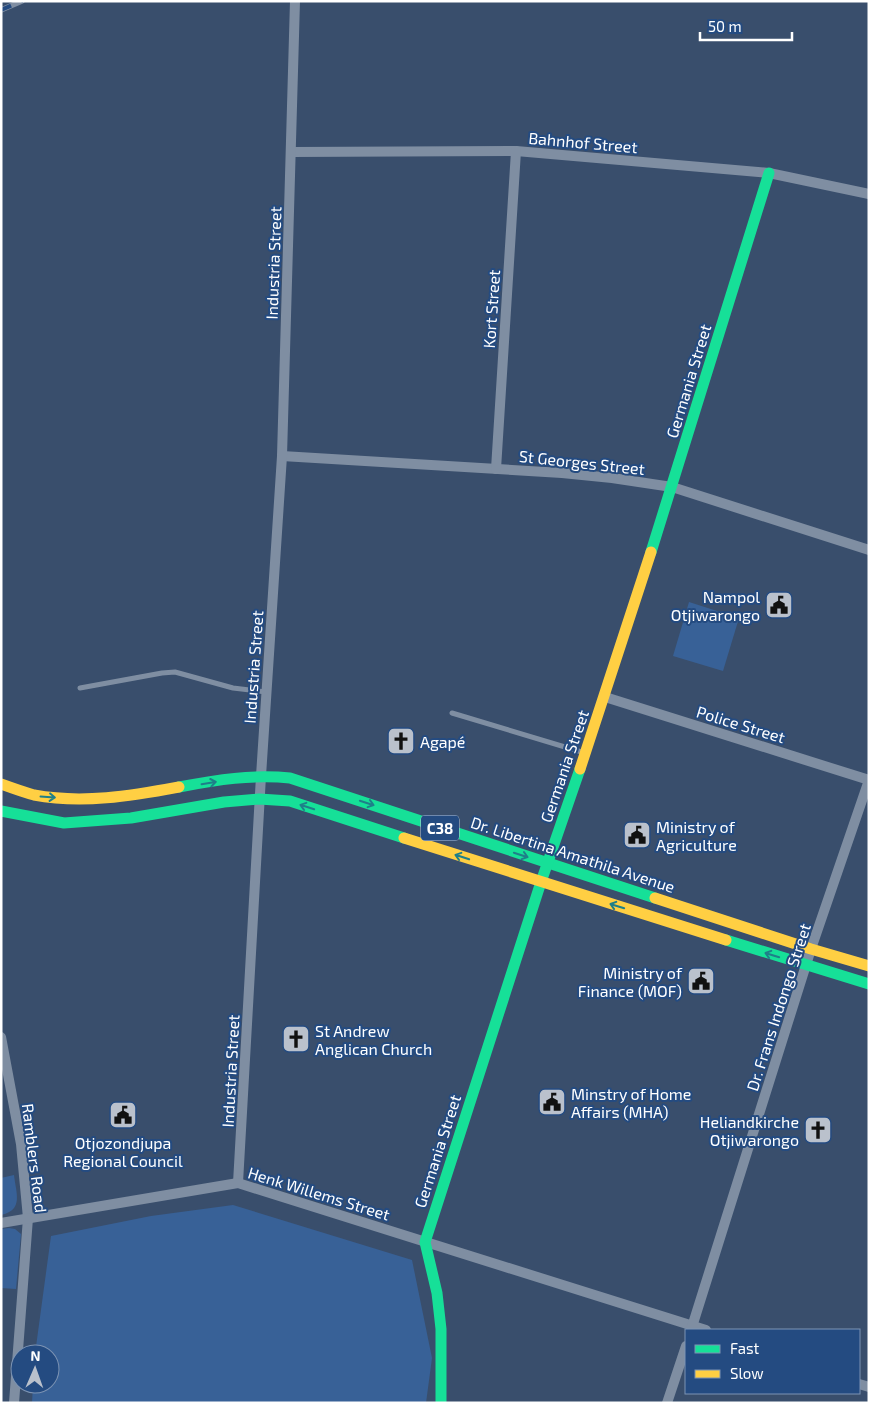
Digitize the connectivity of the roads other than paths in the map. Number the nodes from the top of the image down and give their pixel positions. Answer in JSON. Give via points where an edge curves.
{"nodes":[{"id":1,"x":295,"y":1,"type":"edge"},
{"id":2,"x":291,"y":152,"type":"junction"},
{"id":3,"x":516,"y":152,"type":"junction"},
{"id":4,"x":769,"y":173,"type":"junction"},
{"id":5,"x":869,"y":194,"type":"edge"},
{"id":6,"x":282,"y":456,"type":"junction"},
{"id":7,"x":496,"y":469,"type":"junction"},
{"id":8,"x":672,"y":487,"type":"junction"},
{"id":9,"x":869,"y":550,"type":"edge"},
{"id":10,"x":80,"y":688,"type":"dead end"},
{"id":11,"x":266,"y":692,"type":"junction"},
{"id":12,"x":605,"y":697,"type":"junction"},
{"id":13,"x":452,"y":713,"type":"dead end"},
{"id":14,"x":586,"y":753,"type":"junction"},
{"id":15,"x":261,"y":776,"type":"junction"},
{"id":16,"x":869,"y":780,"type":"edge"},
{"id":17,"x":3,"y":789,"type":"edge"},
{"id":18,"x":259,"y":799,"type":"junction"},
{"id":19,"x":1,"y":811,"type":"edge"},
{"id":20,"x":548,"y":863,"type":"junction"},
{"id":21,"x":541,"y":882,"type":"junction"},
{"id":22,"x":811,"y":949,"type":"junction"},
{"id":23,"x":806,"y":966,"type":"junction"},
{"id":24,"x":869,"y":966,"type":"edge"},
{"id":25,"x":869,"y":984,"type":"edge"},
{"id":26,"x":1,"y":1037,"type":"edge"},
{"id":27,"x":238,"y":1183,"type":"junction"},
{"id":28,"x":28,"y":1218,"type":"junction"},
{"id":29,"x":1,"y":1223,"type":"edge"},
{"id":30,"x":425,"y":1242,"type":"junction"},
{"id":31,"x":692,"y":1328,"type":"edge"},
{"id":32,"x":685,"y":1349,"type":"edge"},
{"id":33,"x":14,"y":1403,"type":"edge"},
{"id":34,"x":441,"y":1403,"type":"edge"},
{"id":35,"x":667,"y":1403,"type":"edge"}],
"edges":[{"from":1,"to":2,"type":"street","name":"Industria Street"},
{"from":2,"to":3,"type":"street","name":"Bahnhof Street"},
{"from":2,"to":6,"type":"street","name":"Industria Street"},
{"from":3,"to":4,"type":"street","name":"Bahnhof Street"},
{"from":3,"to":7,"type":"street","name":"Kort Street"},
{"from":4,"to":5,"type":"street","name":"Bahnhof Street"},
{"from":4,"to":8,"type":"main road","name":"Germania Street"},
{"from":6,"to":7,"type":"street","name":"St Georges Street"},
{"from":6,"to":11,"type":"street","name":"Industria Street"},
{"from":7,"to":8,"type":"street","name":"St Georges Street","via":[[612,478]]},
{"from":8,"to":9,"type":"street","name":"St Georges Street"},
{"from":8,"to":12,"type":"main road","name":"Germania Street"},
{"from":10,"to":11,"type":"lane","via":[[175,672],[233,688]]},
{"from":11,"to":15,"type":"street","name":"Industria Street"},
{"from":12,"to":14,"type":"main road","name":"Germania Street"},
{"from":12,"to":16,"type":"street","name":"Police Street"},
{"from":13,"to":14,"type":"lane"},
{"from":14,"to":20,"type":"main road","name":"Germania Street"},
{"from":17,"to":15,"type":"main road","name":"Dr. Libertina Amathila Avenue","number":"C38","one_way":true,"via":[[38,797],[78,800]]},
{"from":15,"to":18,"type":"street","name":"Industria Street"},
{"from":15,"to":20,"type":"main road","name":"Dr. Libertina Amathila Avenue","number":"C38","one_way":true,"via":[[290,778]]},
{"from":16,"to":22,"type":"street","name":"Dr. Frans Indongo Street"},
{"from":18,"to":19,"type":"main road","number":"C38","via":[[131,818],[64,823]]},
{"from":21,"to":18,"type":"main road","number":"C38","one_way":true,"via":[[290,801]]},
{"from":18,"to":27,"type":"street","name":"Industria Street"},
{"from":20,"to":21,"type":"main road","name":"Germania Street"},
{"from":20,"to":22,"type":"main road","name":"Dr. Libertina Amathila Avenue","number":"C38"},
{"from":23,"to":21,"type":"main road","number":"C38","one_way":true},
{"from":21,"to":30,"type":"main road","name":"Germania Street"},
{"from":22,"to":23,"type":"street","name":"Dr. Frans Indongo Street"},
{"from":22,"to":24,"type":"main road","name":"Dr. Libertina Amathila Avenue","number":"C38"},
{"from":23,"to":25,"type":"main road","number":"C38"},
{"from":23,"to":31,"type":"street","name":"Dr. Frans Indongo Street"},
{"from":26,"to":28,"type":"street","name":"Ramblers Road","via":[[21,1144]]},
{"from":27,"to":28,"type":"street","name":"Henk Willems Street"},
{"from":27,"to":30,"type":"street","name":"Henk Willems Street"},
{"from":28,"to":29,"type":"street","name":"Henk Willems Street"},
{"from":28,"to":33,"type":"street","name":"Ramblers Road"},
{"from":30,"to":31,"type":"street","name":"Henk Willems Street"},
{"from":30,"to":34,"type":"main road","via":[[437,1293],[441,1329]]},
{"from":32,"to":35,"type":"street"}]}
